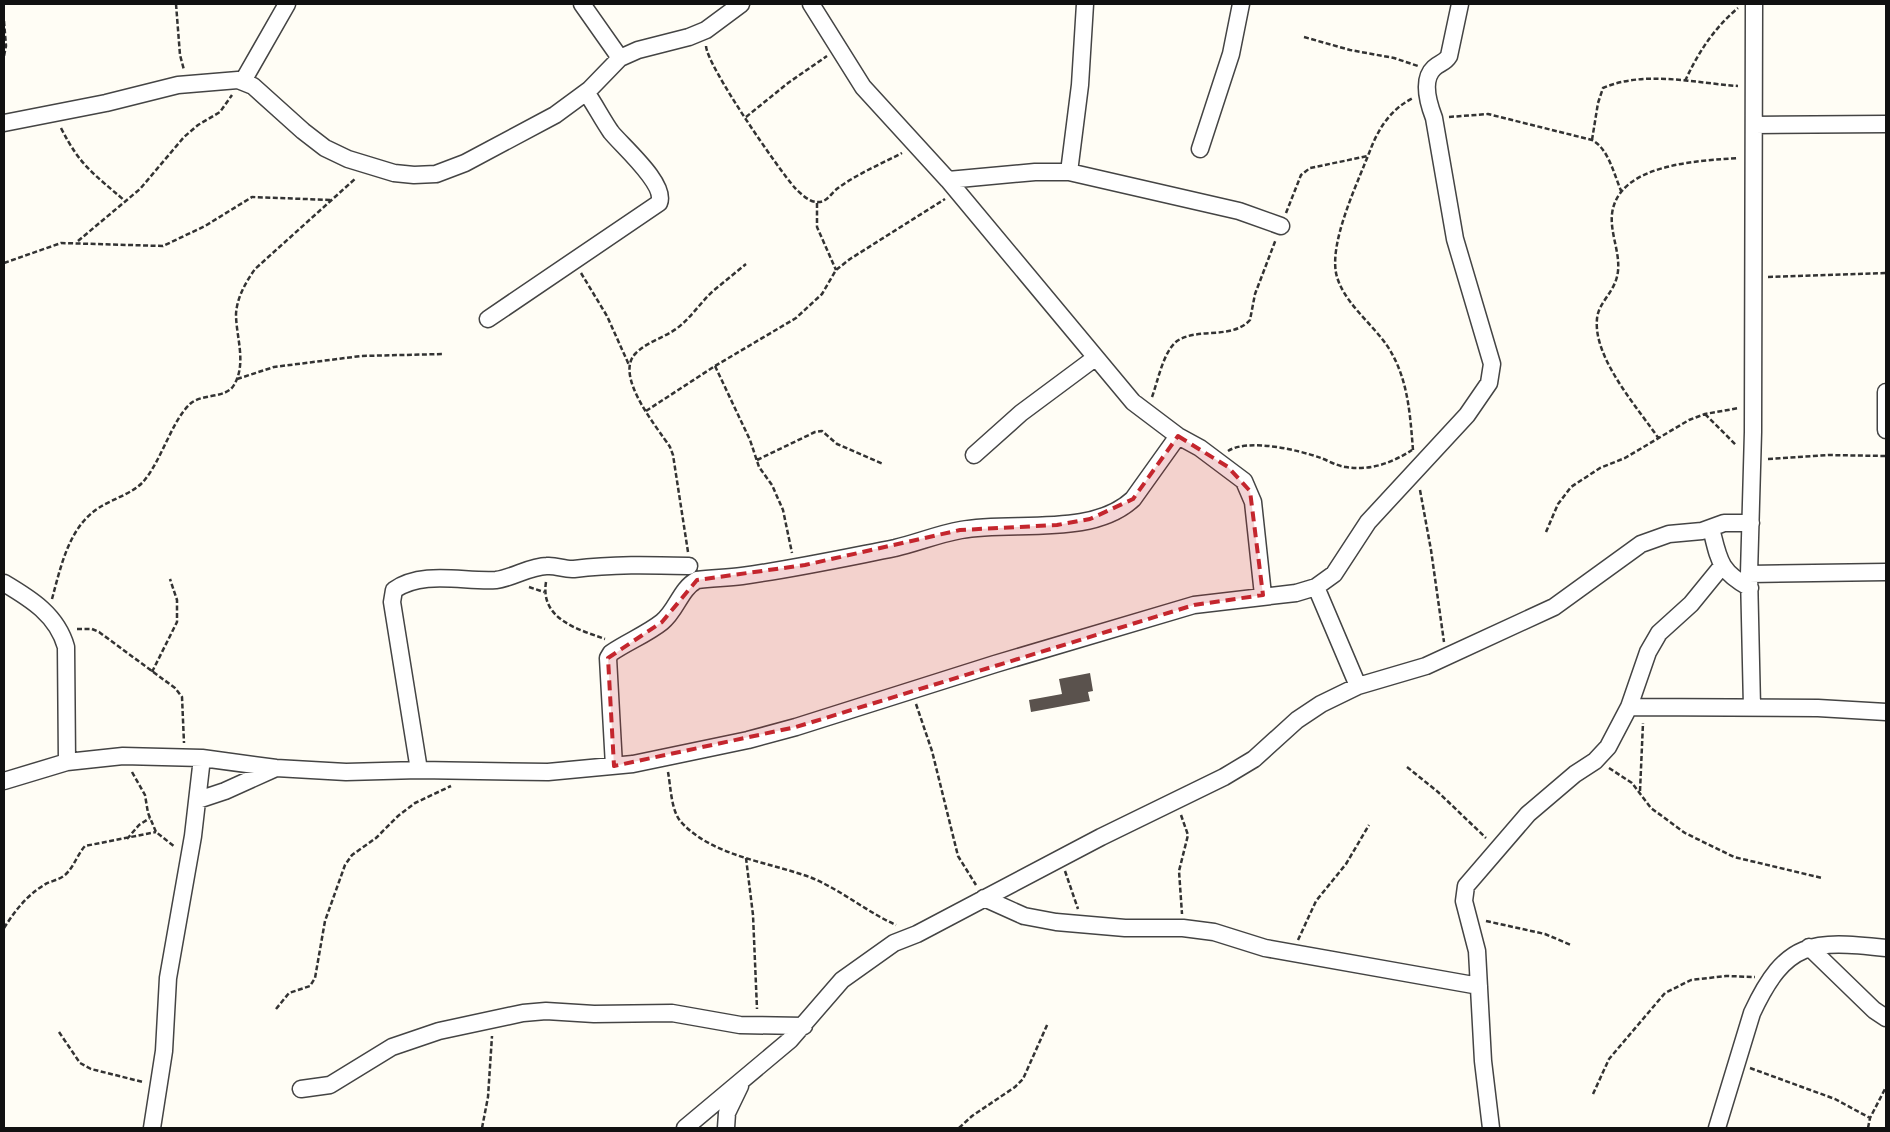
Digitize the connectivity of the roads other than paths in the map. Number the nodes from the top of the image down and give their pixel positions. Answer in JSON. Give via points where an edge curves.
{"nodes":[{"id":1,"x":287,"y":4,"type":"edge"},
{"id":2,"x":582,"y":4,"type":"edge"},
{"id":3,"x":741,"y":4,"type":"edge"},
{"id":4,"x":811,"y":4,"type":"edge"},
{"id":5,"x":1085,"y":4,"type":"edge"},
{"id":6,"x":1241,"y":4,"type":"edge"},
{"id":7,"x":1460,"y":4,"type":"edge"},
{"id":8,"x":1754,"y":4,"type":"edge"},
{"id":9,"x":620,"y":58,"type":"junction"},
{"id":10,"x":240,"y":80,"type":"junction"},
{"id":11,"x":586,"y":92,"type":"junction"},
{"id":12,"x":4,"y":123,"type":"edge"},
{"id":13,"x":1886,"y":124,"type":"edge"},
{"id":14,"x":1754,"y":125,"type":"junction"},
{"id":15,"x":1200,"y":148,"type":"dead end"},
{"id":16,"x":1068,"y":172,"type":"junction"},
{"id":17,"x":953,"y":186,"type":"junction"},
{"id":18,"x":1281,"y":226,"type":"road end"},
{"id":19,"x":488,"y":319,"type":"dead end"},
{"id":20,"x":1095,"y":358,"type":"junction"},
{"id":21,"x":1886,"y":392,"type":"edge"},
{"id":22,"x":1886,"y":430,"type":"edge"},
{"id":23,"x":1178,"y":436,"type":"junction"},
{"id":24,"x":974,"y":454,"type":"dead end"},
{"id":25,"x":1751,"y":522,"type":"junction"},
{"id":26,"x":1711,"y":528,"type":"junction"},
{"id":27,"x":689,"y":566,"type":"road end"},
{"id":28,"x":1722,"y":566,"type":"junction"},
{"id":29,"x":1886,"y":572,"type":"edge"},
{"id":30,"x":1750,"y":581,"type":"junction"},
{"id":31,"x":4,"y":582,"type":"edge"},
{"id":32,"x":1316,"y":587,"type":"junction"},
{"id":33,"x":1263,"y":595,"type":"junction"},
{"id":34,"x":1358,"y":686,"type":"junction"},
{"id":35,"x":1752,"y":707,"type":"junction"},
{"id":36,"x":1636,"y":708,"type":"junction"},
{"id":37,"x":1886,"y":712,"type":"edge"},
{"id":38,"x":194,"y":758,"type":"junction"},
{"id":39,"x":67,"y":762,"type":"junction"},
{"id":40,"x":614,"y":766,"type":"junction"},
{"id":41,"x":276,"y":768,"type":"junction"},
{"id":42,"x":419,"y":770,"type":"junction"},
{"id":43,"x":4,"y":781,"type":"edge"},
{"id":44,"x":198,"y":800,"type":"junction"},
{"id":45,"x":984,"y":898,"type":"junction"},
{"id":46,"x":1810,"y":947,"type":"junction"},
{"id":47,"x":1886,"y":948,"type":"edge"},
{"id":48,"x":1479,"y":986,"type":"junction"},
{"id":49,"x":1886,"y":1018,"type":"edge"},
{"id":50,"x":804,"y":1026,"type":"junction"},
{"id":51,"x":743,"y":1081,"type":"junction"},
{"id":52,"x":301,"y":1089,"type":"dead end"},
{"id":53,"x":152,"y":1128,"type":"edge"},
{"id":54,"x":685,"y":1128,"type":"edge"},
{"id":55,"x":726,"y":1128,"type":"edge"},
{"id":56,"x":1491,"y":1128,"type":"edge"},
{"id":57,"x":1717,"y":1128,"type":"edge"}],
"edges":[{"from":1,"to":10,"type":"street"},
{"from":2,"to":9,"type":"street"},
{"from":3,"to":9,"type":"street","via":[[706,30]]},
{"from":4,"to":17,"type":"street","via":[[863,87]]},
{"from":5,"to":16,"type":"street","via":[[1080,85]]},
{"from":6,"to":15,"type":"street","via":[[1231,54]]},
{"from":7,"to":32,"type":"street","via":[[1449,56],[1432,70],[1428,102],[1434,118],[1455,239],[1492,364],[1489,382],[1466,415],[1368,522],[1334,574]]},
{"from":8,"to":14,"type":"street"},
{"from":9,"to":11,"type":"street"},
{"from":10,"to":11,"type":"street","via":[[253,86],[325,148],[369,167],[414,175],[449,170],[554,115]]},
{"from":10,"to":12,"type":"street","via":[[154,89],[106,103]]},
{"from":11,"to":19,"type":"street","via":[[612,133],[643,166],[661,199],[652,209]]},
{"from":13,"to":14,"type":"street"},
{"from":14,"to":25,"type":"street"},
{"from":16,"to":17,"type":"street","via":[[1034,172]]},
{"from":16,"to":18,"type":"street","via":[[1239,211]]},
{"from":17,"to":20,"type":"street"},
{"from":20,"to":23,"type":"street","via":[[1133,402]]},
{"from":20,"to":24,"type":"street"},
{"from":21,"to":22,"type":"street"},
{"from":23,"to":33,"type":"street","via":[[1244,480],[1250,491]]},
{"from":23,"to":40,"type":"street","via":[[1133,499],[1108,513],[1058,525],[989,526],[960,530],[897,547],[795,567],[697,580],[690,584],[662,622],[622,645],[608,658]]},
{"from":25,"to":26,"type":"street","via":[[1732,521]]},
{"from":25,"to":30,"type":"street"},
{"from":26,"to":28,"type":"street"},
{"from":26,"to":34,"type":"street","via":[[1669,534],[1641,544],[1554,607],[1426,666]]},
{"from":27,"to":42,"type":"street","via":[[615,564],[573,569],[549,565],[503,578],[426,580],[394,590],[392,602]]},
{"from":28,"to":30,"type":"street","via":[[1732,578]]},
{"from":28,"to":36,"type":"street","via":[[1691,604],[1659,633],[1648,652]]},
{"from":29,"to":30,"type":"street"},
{"from":30,"to":35,"type":"street"},
{"from":31,"to":39,"type":"street","via":[[38,604],[63,635],[66,647]]},
{"from":32,"to":33,"type":"street","via":[[1296,593]]},
{"from":32,"to":34,"type":"street"},
{"from":33,"to":40,"type":"street","via":[[1194,605],[748,740]]},
{"from":34,"to":45,"type":"street","via":[[1305,714],[1254,759],[1174,803]]},
{"from":35,"to":36,"type":"street"},
{"from":35,"to":37,"type":"street"},
{"from":36,"to":48,"type":"street","via":[[1608,747],[1528,814],[1466,886],[1464,901],[1477,951]]},
{"from":38,"to":39,"type":"street","via":[[123,756]]},
{"from":38,"to":41,"type":"street"},
{"from":38,"to":44,"type":"street"},
{"from":39,"to":43,"type":"street"},
{"from":40,"to":42,"type":"street","via":[[548,772]]},
{"from":41,"to":42,"type":"street","via":[[346,772]]},
{"from":41,"to":44,"type":"street"},
{"from":44,"to":53,"type":"street","via":[[168,978],[159,1087]]},
{"from":45,"to":48,"type":"street","via":[[1024,916],[1082,925],[1214,932],[1265,948]]},
{"from":45,"to":50,"type":"street","via":[[894,943],[842,980]]},
{"from":46,"to":47,"type":"street","via":[[1847,944]]},
{"from":46,"to":49,"type":"street"},
{"from":46,"to":57,"type":"street","via":[[1792,955],[1771,981],[1752,1014]]},
{"from":48,"to":56,"type":"street"},
{"from":50,"to":51,"type":"street"},
{"from":50,"to":52,"type":"street","via":[[740,1025],[672,1013],[546,1011],[439,1031],[392,1046],[330,1085]]},
{"from":51,"to":54,"type":"street"},
{"from":51,"to":55,"type":"street","via":[[728,1113]]}]}
